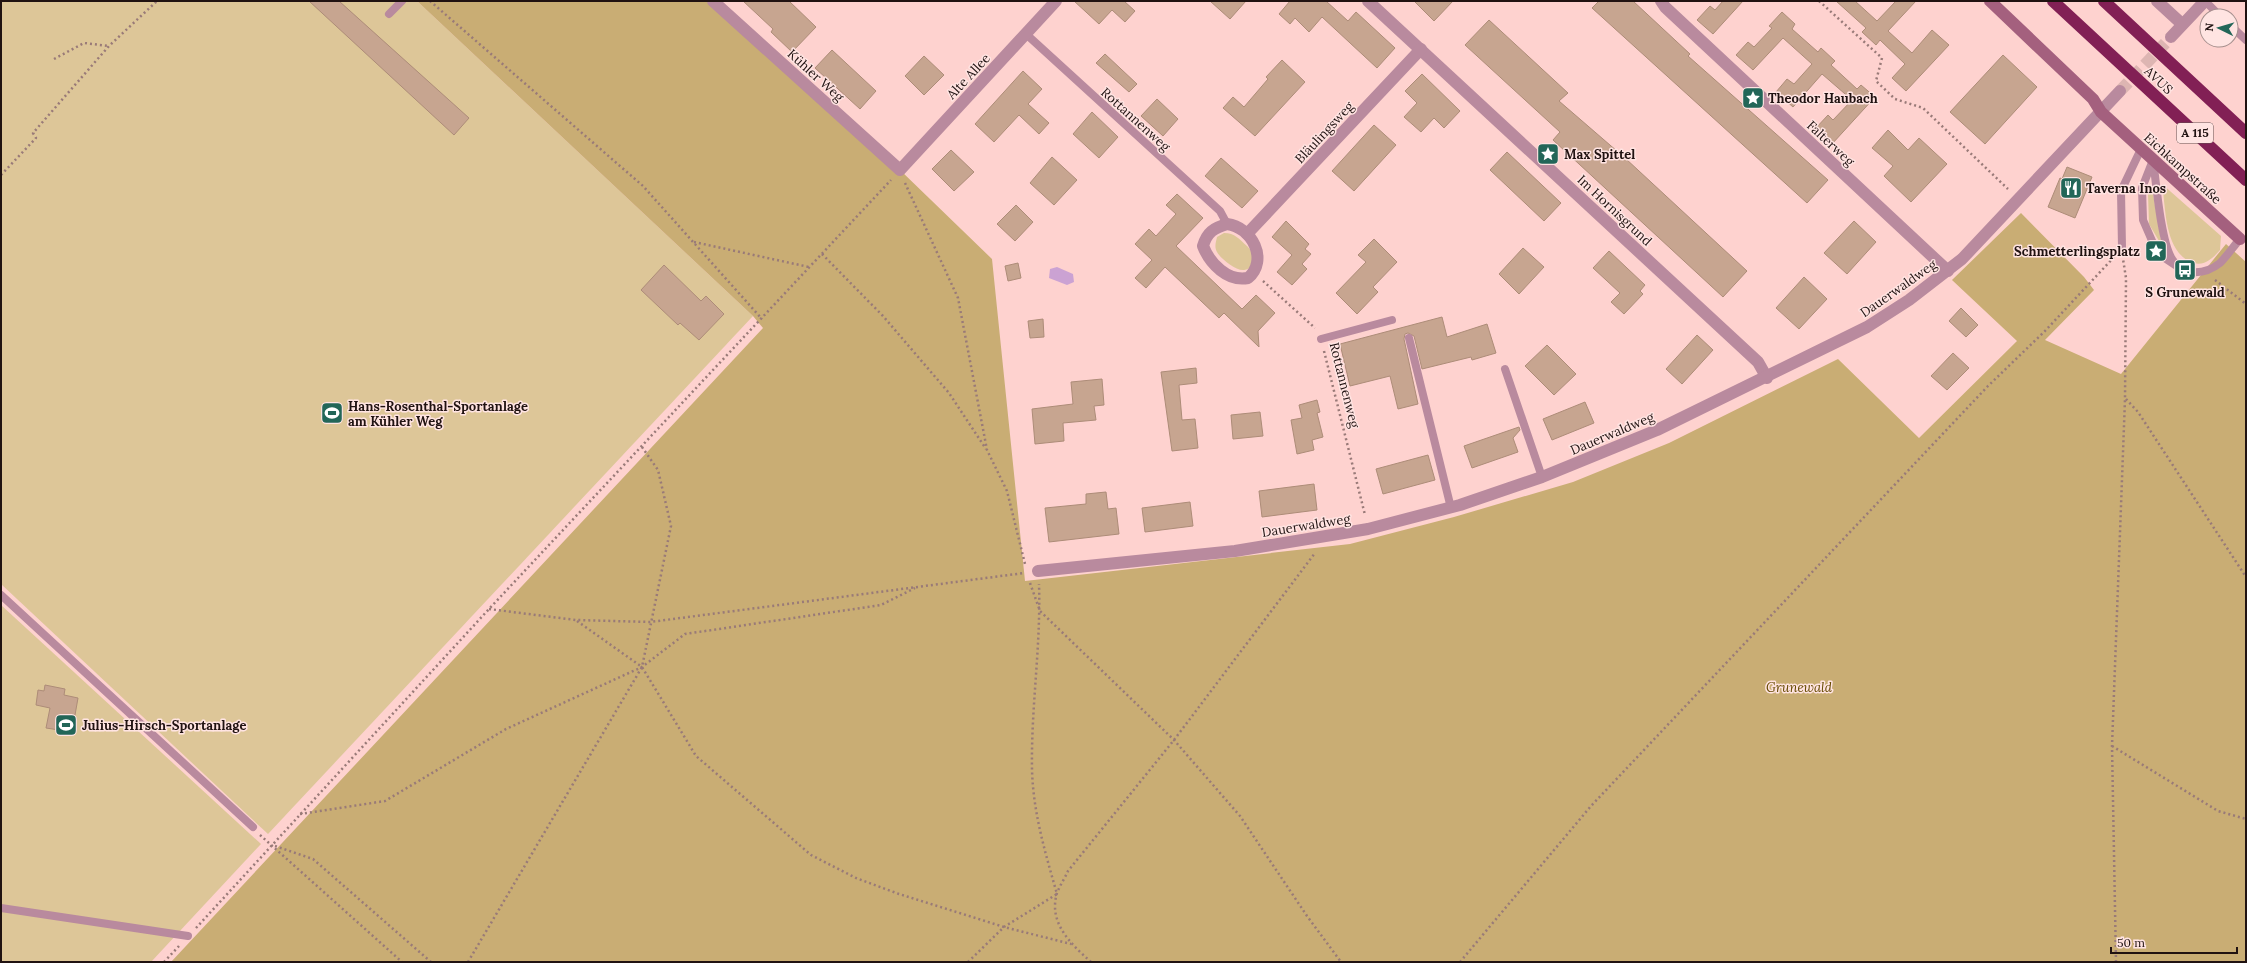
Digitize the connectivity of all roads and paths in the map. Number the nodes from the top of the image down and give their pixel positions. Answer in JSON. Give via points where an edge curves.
{"nodes":[{"id":1,"x":157,"y":1,"type":"edge"},
{"id":2,"x":402,"y":1,"type":"edge"},
{"id":3,"x":430,"y":1,"type":"edge"},
{"id":4,"x":713,"y":1,"type":"edge"},
{"id":5,"x":1056,"y":1,"type":"edge"},
{"id":6,"x":1368,"y":1,"type":"edge"},
{"id":7,"x":1661,"y":1,"type":"edge"},
{"id":8,"x":1819,"y":1,"type":"edge"},
{"id":9,"x":1990,"y":1,"type":"edge"},
{"id":10,"x":2053,"y":1,"type":"edge"},
{"id":11,"x":2104,"y":1,"type":"edge"},
{"id":12,"x":2157,"y":1,"type":"edge"},
{"id":13,"x":2205,"y":1,"type":"edge"},
{"id":14,"x":389,"y":14,"type":"dead end"},
{"id":15,"x":2182,"y":24,"type":"junction"},
{"id":16,"x":1026,"y":34,"type":"junction"},
{"id":17,"x":2171,"y":37,"type":"tunnel mouth"},
{"id":18,"x":110,"y":46,"type":"junction"},
{"id":19,"x":1421,"y":49,"type":"junction"},
{"id":20,"x":54,"y":58,"type":"dead end"},
{"id":21,"x":2120,"y":91,"type":"tunnel mouth"},
{"id":22,"x":2101,"y":112,"type":"junction"},
{"id":23,"x":2246,"y":133,"type":"edge"},
{"id":24,"x":2141,"y":149,"type":"junction"},
{"id":25,"x":2153,"y":159,"type":"junction"},
{"id":26,"x":900,"y":170,"type":"junction"},
{"id":27,"x":1,"y":175,"type":"edge"},
{"id":28,"x":2246,"y":180,"type":"edge"},
{"id":29,"x":2018,"y":199,"type":"junction"},
{"id":30,"x":1227,"y":224,"type":"junction"},
{"id":31,"x":1247,"y":234,"type":"junction"},
{"id":32,"x":693,"y":242,"type":"junction"},
{"id":33,"x":2243,"y":242,"type":"edge"},
{"id":34,"x":2122,"y":248,"type":"junction"},
{"id":35,"x":822,"y":254,"type":"junction"},
{"id":36,"x":809,"y":267,"type":"junction"},
{"id":37,"x":2178,"y":267,"type":"junction"},
{"id":38,"x":1948,"y":270,"type":"junction"},
{"id":39,"x":2205,"y":272,"type":"junction"},
{"id":40,"x":1254,"y":273,"type":"junction"},
{"id":41,"x":2246,"y":304,"type":"edge"},
{"id":42,"x":762,"y":319,"type":"junction"},
{"id":43,"x":1392,"y":320,"type":"dead end"},
{"id":44,"x":1409,"y":338,"type":"dead end"},
{"id":45,"x":1321,"y":339,"type":"junction"},
{"id":46,"x":1505,"y":369,"type":"dead end"},
{"id":47,"x":1767,"y":378,"type":"junction"},
{"id":48,"x":2125,"y":399,"type":"junction"},
{"id":49,"x":642,"y":446,"type":"junction"},
{"id":50,"x":987,"y":450,"type":"junction"},
{"id":51,"x":1542,"y":477,"type":"junction"},
{"id":52,"x":1451,"y":508,"type":"junction"},
{"id":53,"x":1368,"y":529,"type":"junction"},
{"id":54,"x":1327,"y":537,"type":"junction"},
{"id":55,"x":1033,"y":572,"type":"junction"},
{"id":56,"x":2246,"y":577,"type":"edge"},
{"id":57,"x":918,"y":586,"type":"junction"},
{"id":58,"x":1,"y":595,"type":"edge"},
{"id":59,"x":489,"y":609,"type":"junction"},
{"id":60,"x":1040,"y":611,"type":"junction"},
{"id":61,"x":576,"y":620,"type":"junction"},
{"id":62,"x":650,"y":622,"type":"junction"},
{"id":63,"x":642,"y":667,"type":"junction"},
{"id":64,"x":1174,"y":740,"type":"junction"},
{"id":65,"x":2112,"y":746,"type":"junction"},
{"id":66,"x":299,"y":815,"type":"junction"},
{"id":67,"x":2246,"y":819,"type":"edge"},
{"id":68,"x":253,"y":827,"type":"dead end"},
{"id":69,"x":272,"y":845,"type":"junction"},
{"id":70,"x":1057,"y":894,"type":"junction"},
{"id":71,"x":1,"y":908,"type":"edge"},
{"id":72,"x":1004,"y":928,"type":"junction"},
{"id":73,"x":188,"y":936,"type":"junction"},
{"id":74,"x":1071,"y":944,"type":"junction"},
{"id":75,"x":164,"y":962,"type":"edge"},
{"id":76,"x":402,"y":962,"type":"edge"},
{"id":77,"x":431,"y":962,"type":"edge"},
{"id":78,"x":468,"y":962,"type":"edge"},
{"id":79,"x":968,"y":962,"type":"edge"},
{"id":80,"x":1091,"y":962,"type":"edge"},
{"id":81,"x":1342,"y":962,"type":"edge"},
{"id":82,"x":1460,"y":962,"type":"edge"},
{"id":83,"x":2116,"y":962,"type":"edge"}],
"edges":[{"from":1,"to":18,"type":"path"},
{"from":2,"to":14,"type":"lane"},
{"from":3,"to":32,"type":"path","via":[[643,186]]},
{"from":4,"to":26,"type":"street","name":"Kühler Weg"},
{"from":5,"to":16,"type":"street","name":"Alte Allee"},
{"from":6,"to":19,"type":"street","name":"Im Hornisgrund"},
{"from":7,"to":38,"type":"street","name":"Falterweg"},
{"from":8,"to":29,"type":"path","via":[[1882,58],[1876,81],[1895,99],[1923,108]]},
{"from":9,"to":22,"type":"street","name":"Eichkampstraße","via":[[2093,99]]},
{"from":10,"to":28,"type":"highway","name":"AVUS","number":"A 115"},
{"from":11,"to":23,"type":"highway","name":"AVUS","number":"A 115"},
{"from":12,"to":15,"type":"street"},
{"from":13,"to":15,"type":"street"},
{"from":15,"to":17,"type":"street"},
{"from":16,"to":26,"type":"street","name":"Alte Allee"},
{"from":16,"to":30,"type":"lane","name":"Rottannenweg","via":[[1220,211]]},
{"from":18,"to":20,"type":"path","via":[[84,43]]},
{"from":18,"to":27,"type":"path","via":[[33,133],[36,138]]},
{"from":19,"to":31,"type":"street","name":"Bläulingsweg"},
{"from":19,"to":47,"type":"street","name":"Im Hornisgrund","via":[[1758,362]]},
{"from":21,"to":22,"type":"street"},
{"from":22,"to":24,"type":"street","name":"Eichkampstraße"},
{"from":22,"to":29,"type":"street","name":"Dauerwaldweg"},
{"from":24,"to":25,"type":"street","name":"Eichkampstraße"},
{"from":24,"to":34,"type":"lane","via":[[2121,191]]},
{"from":25,"to":33,"type":"street","name":"Eichkampstraße"},
{"from":25,"to":37,"type":"lane","via":[[2166,245]]},
{"from":25,"to":37,"type":"lane","via":[[2142,188],[2143,220],[2153,243],[2166,259]]},
{"from":26,"to":35,"type":"path"},
{"from":26,"to":50,"type":"path","via":[[958,298]]},
{"from":29,"to":38,"type":"street","name":"Dauerwaldweg"},
{"from":30,"to":31,"type":"street","via":[[1234,225]]},
{"from":30,"to":40,"type":"street","via":[[1214,228],[1208,234],[1203,246],[1205,253],[1231,278],[1248,278]]},
{"from":31,"to":40,"type":"street","via":[[1259,259]]},
{"from":32,"to":36,"type":"path"},
{"from":32,"to":42,"type":"path"},
{"from":33,"to":39,"type":"lane","via":[[2220,263]]},
{"from":34,"to":48,"type":"path","via":[[2126,278]]},
{"from":34,"to":82,"type":"path","via":[[1591,806]]},
{"from":35,"to":36,"type":"path"},
{"from":35,"to":50,"type":"path","via":[[883,316],[949,393]]},
{"from":36,"to":42,"type":"path"},
{"from":37,"to":39,"type":"lane","via":[[2196,274]]},
{"from":38,"to":47,"type":"street","name":"Dauerwaldweg","via":[[1872,324]]},
{"from":39,"to":41,"type":"path"},
{"from":40,"to":45,"type":"path","name":"Rottannenweg","via":[[1320,332]]},
{"from":42,"to":49,"type":"path"},
{"from":43,"to":45,"type":"lane"},
{"from":44,"to":52,"type":"lane"},
{"from":45,"to":53,"type":"path","name":"Rottannenweg"},
{"from":46,"to":51,"type":"lane"},
{"from":47,"to":51,"type":"street","name":"Dauerwaldweg","via":[[1657,430]]},
{"from":48,"to":56,"type":"path","via":[[2138,412]]},
{"from":48,"to":65,"type":"path"},
{"from":49,"to":59,"type":"path"},
{"from":49,"to":62,"type":"path","via":[[658,470],[671,526]]},
{"from":50,"to":55,"type":"path","via":[[1007,491]]},
{"from":51,"to":52,"type":"street","name":"Dauerwaldweg"},
{"from":52,"to":53,"type":"street","name":"Dauerwaldweg"},
{"from":53,"to":54,"type":"street","name":"Dauerwaldweg"},
{"from":54,"to":55,"type":"street","name":"Dauerwaldweg","via":[[1235,551]]},
{"from":54,"to":64,"type":"path"},
{"from":55,"to":57,"type":"path"},
{"from":55,"to":60,"type":"path"},
{"from":55,"to":60,"type":"path"},
{"from":57,"to":62,"type":"path"},
{"from":57,"to":63,"type":"path","via":[[881,605],[686,634]]},
{"from":58,"to":68,"type":"lane"},
{"from":59,"to":61,"type":"path"},
{"from":59,"to":66,"type":"path"},
{"from":60,"to":64,"type":"path"},
{"from":60,"to":70,"type":"path","via":[[1032,770],[1038,827]]},
{"from":61,"to":62,"type":"path"},
{"from":61,"to":63,"type":"path"},
{"from":62,"to":63,"type":"path"},
{"from":63,"to":66,"type":"path","via":[[506,729],[385,801]]},
{"from":63,"to":72,"type":"path","via":[[696,756],[811,855],[856,878]]},
{"from":63,"to":78,"type":"path"},
{"from":64,"to":70,"type":"path","via":[[1068,871]]},
{"from":64,"to":81,"type":"path","via":[[1240,816],[1307,916]]},
{"from":65,"to":67,"type":"path","via":[[2218,811]]},
{"from":65,"to":83,"type":"path"},
{"from":66,"to":69,"type":"path"},
{"from":69,"to":73,"type":"path"},
{"from":69,"to":76,"type":"path"},
{"from":69,"to":77,"type":"path","via":[[313,859]]},
{"from":70,"to":72,"type":"path"},
{"from":70,"to":74,"type":"path","via":[[1056,914],[1060,929]]},
{"from":71,"to":73,"type":"lane"},
{"from":72,"to":74,"type":"path"},
{"from":72,"to":79,"type":"path"},
{"from":73,"to":75,"type":"path"},
{"from":74,"to":80,"type":"path"}]}
